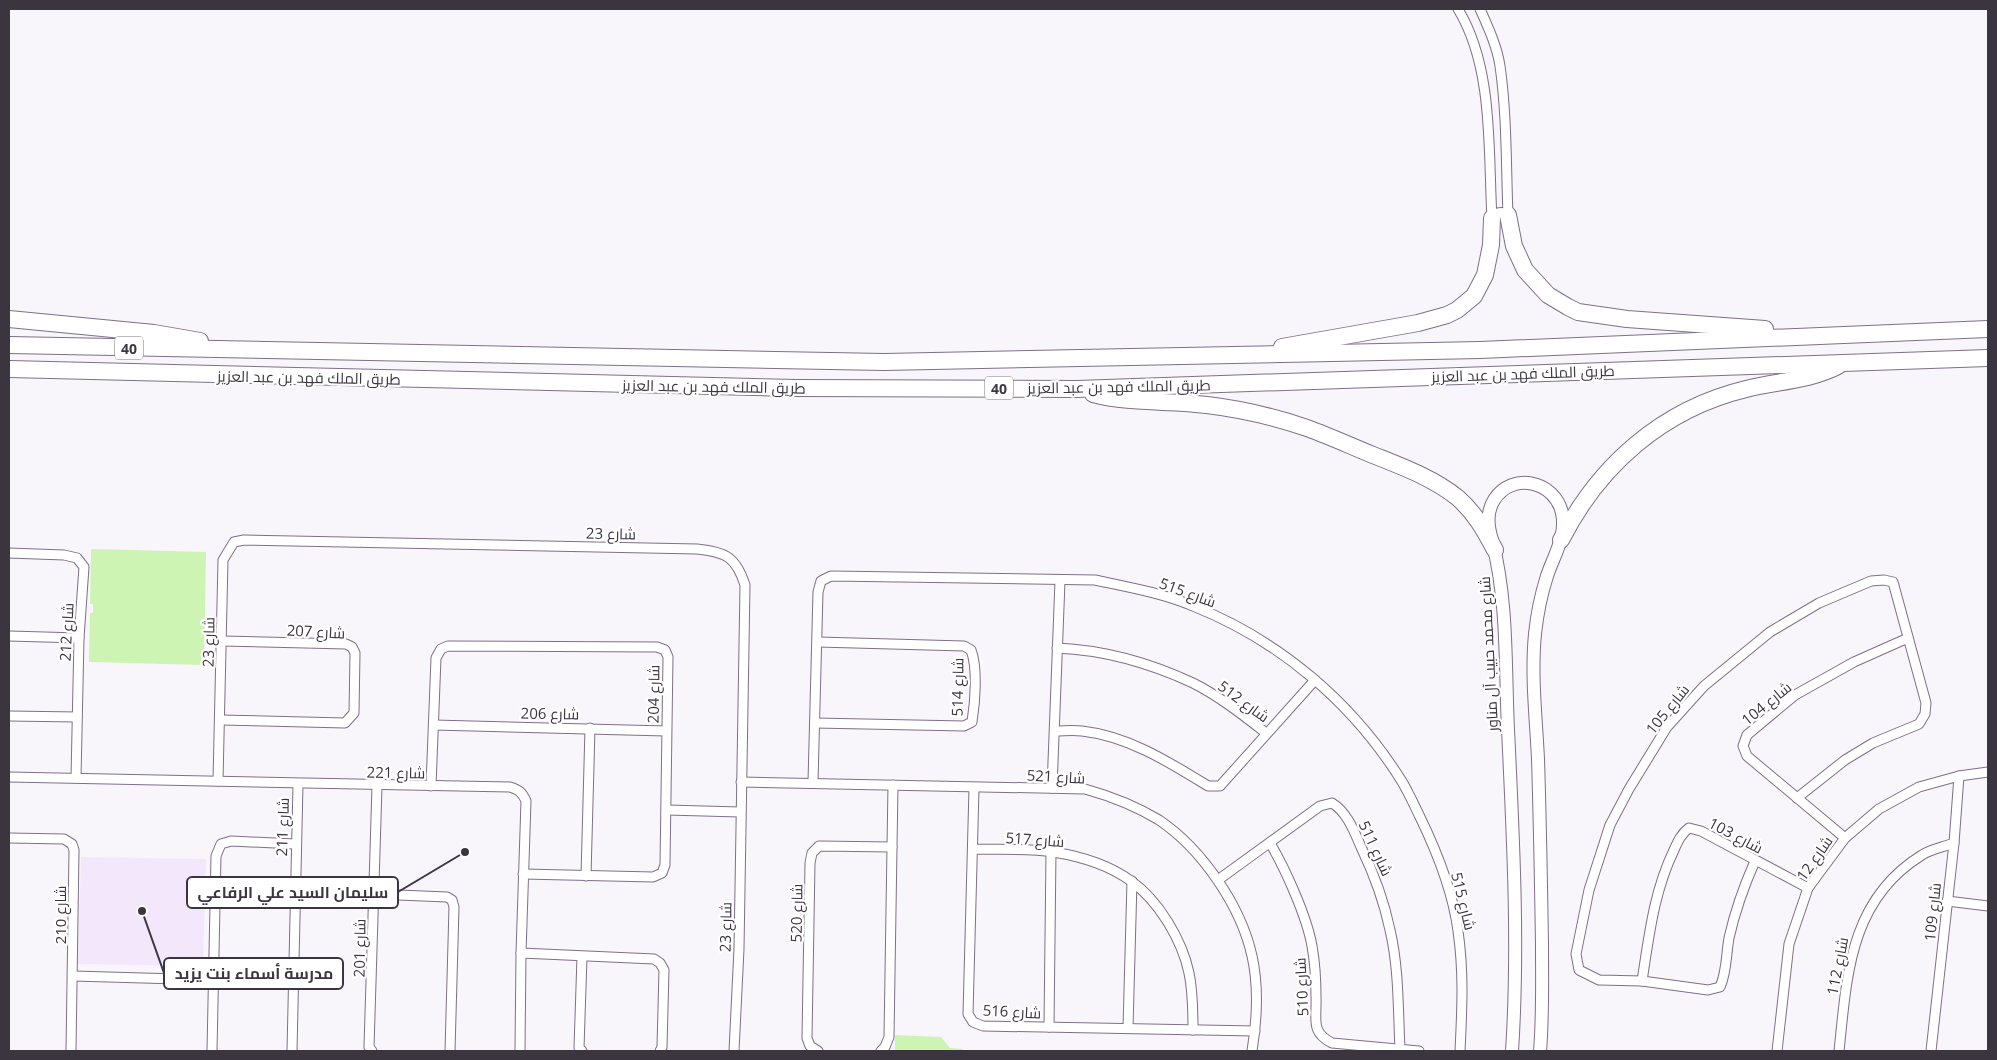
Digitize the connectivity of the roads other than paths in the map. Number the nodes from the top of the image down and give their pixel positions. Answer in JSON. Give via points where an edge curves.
{"nodes":[{"id":1,"x":1458,"y":9,"type":"edge"},
{"id":2,"x":1480,"y":9,"type":"edge"},
{"id":3,"x":1504,"y":112,"type":"junction"},
{"id":4,"x":1487,"y":113,"type":"junction"},
{"id":5,"x":1508,"y":216,"type":"junction"},
{"id":6,"x":1492,"y":218,"type":"junction"},
{"id":7,"x":9,"y":319,"type":"edge"},
{"id":8,"x":1988,"y":329,"type":"edge"},
{"id":9,"x":1844,"y":334,"type":"junction"},
{"id":10,"x":9,"y":345,"type":"edge"},
{"id":11,"x":249,"y":349,"type":"junction"},
{"id":12,"x":1227,"y":356,"type":"junction"},
{"id":13,"x":1988,"y":358,"type":"edge"},
{"id":14,"x":1844,"y":362,"type":"junction"},
{"id":15,"x":9,"y":369,"type":"edge"},
{"id":16,"x":1077,"y":389,"type":"junction"},
{"id":17,"x":1561,"y":540,"type":"junction"},
{"id":18,"x":1495,"y":550,"type":"junction"},
{"id":19,"x":9,"y":553,"type":"edge"},
{"id":20,"x":1060,"y":581,"type":"junction"},
{"id":21,"x":9,"y":636,"type":"edge"},
{"id":22,"x":80,"y":638,"type":"junction"},
{"id":23,"x":1908,"y":638,"type":"junction"},
{"id":24,"x":222,"y":641,"type":"junction"},
{"id":25,"x":818,"y":642,"type":"junction"},
{"id":26,"x":1057,"y":648,"type":"junction"},
{"id":27,"x":1315,"y":680,"type":"junction"},
{"id":28,"x":9,"y":716,"type":"edge"},
{"id":29,"x":76,"y":718,"type":"junction"},
{"id":30,"x":220,"y":720,"type":"junction"},
{"id":31,"x":815,"y":723,"type":"junction"},
{"id":32,"x":434,"y":725,"type":"junction"},
{"id":33,"x":590,"y":728,"type":"junction"},
{"id":34,"x":666,"y":731,"type":"junction"},
{"id":35,"x":1055,"y":731,"type":"junction"},
{"id":36,"x":1266,"y":733,"type":"junction"},
{"id":37,"x":1988,"y":772,"type":"edge"},
{"id":38,"x":1959,"y":776,"type":"junction"},
{"id":39,"x":9,"y":777,"type":"edge"},
{"id":40,"x":76,"y":778,"type":"junction"},
{"id":41,"x":218,"y":781,"type":"junction"},
{"id":42,"x":741,"y":782,"type":"junction"},
{"id":43,"x":814,"y":782,"type":"junction"},
{"id":44,"x":298,"y":784,"type":"junction"},
{"id":45,"x":893,"y":785,"type":"junction"},
{"id":46,"x":377,"y":786,"type":"junction"},
{"id":47,"x":431,"y":786,"type":"junction"},
{"id":48,"x":974,"y":788,"type":"junction"},
{"id":49,"x":1052,"y":788,"type":"junction"},
{"id":50,"x":1797,"y":798,"type":"junction"},
{"id":51,"x":666,"y":810,"type":"junction"},
{"id":52,"x":740,"y":812,"type":"junction"},
{"id":53,"x":9,"y":838,"type":"edge"},
{"id":54,"x":1845,"y":838,"type":"junction"},
{"id":55,"x":1270,"y":843,"type":"junction"},
{"id":56,"x":1954,"y":843,"type":"junction"},
{"id":57,"x":295,"y":844,"type":"junction"},
{"id":58,"x":892,"y":847,"type":"junction"},
{"id":59,"x":973,"y":849,"type":"junction"},
{"id":60,"x":1051,"y":852,"type":"junction"},
{"id":61,"x":1754,"y":861,"type":"junction"},
{"id":62,"x":523,"y":874,"type":"junction"},
{"id":63,"x":586,"y":876,"type":"junction"},
{"id":64,"x":1218,"y":880,"type":"junction"},
{"id":65,"x":1132,"y":881,"type":"junction"},
{"id":66,"x":1808,"y":888,"type":"junction"},
{"id":67,"x":374,"y":894,"type":"junction"},
{"id":68,"x":1947,"y":901,"type":"junction"},
{"id":69,"x":1988,"y":906,"type":"edge"},
{"id":70,"x":521,"y":953,"type":"junction"},
{"id":71,"x":582,"y":957,"type":"junction"},
{"id":72,"x":73,"y":976,"type":"junction"},
{"id":73,"x":213,"y":980,"type":"junction"},
{"id":74,"x":1642,"y":981,"type":"junction"},
{"id":75,"x":1049,"y":1027,"type":"junction"},
{"id":76,"x":1128,"y":1028,"type":"junction"},
{"id":77,"x":1193,"y":1030,"type":"junction"},
{"id":78,"x":1255,"y":1030,"type":"junction"},
{"id":79,"x":1400,"y":1049,"type":"junction"},
{"id":80,"x":71,"y":1051,"type":"edge"},
{"id":81,"x":212,"y":1051,"type":"edge"},
{"id":82,"x":292,"y":1051,"type":"edge"},
{"id":83,"x":372,"y":1051,"type":"edge"},
{"id":84,"x":450,"y":1051,"type":"edge"},
{"id":85,"x":520,"y":1051,"type":"edge"},
{"id":86,"x":582,"y":1051,"type":"edge"},
{"id":87,"x":660,"y":1051,"type":"edge"},
{"id":88,"x":734,"y":1051,"type":"edge"},
{"id":89,"x":818,"y":1051,"type":"edge"},
{"id":90,"x":881,"y":1051,"type":"edge"},
{"id":91,"x":1252,"y":1051,"type":"edge"},
{"id":92,"x":1419,"y":1051,"type":"edge"},
{"id":93,"x":1460,"y":1051,"type":"edge"},
{"id":94,"x":1512,"y":1051,"type":"edge"},
{"id":95,"x":1540,"y":1051,"type":"edge"},
{"id":96,"x":1777,"y":1051,"type":"edge"},
{"id":97,"x":1839,"y":1051,"type":"edge"},
{"id":98,"x":1932,"y":1051,"type":"edge"}],
"edges":[{"from":1,"to":4,"type":"street","via":[[1482,72]]},
{"from":2,"to":3,"type":"street","via":[[1500,66]]},
{"from":3,"to":4,"type":"street"},
{"from":3,"to":5,"type":"street"},
{"from":4,"to":6,"type":"street"},
{"from":5,"to":6,"type":"street","via":[[1497,213]]},
{"from":5,"to":9,"type":"highway","via":[[1514,246],[1525,270],[1548,295],[1578,312],[1626,319]]},
{"from":6,"to":12,"type":"highway","via":[[1485,276],[1474,296],[1457,310],[1418,323]]},
{"from":7,"to":11,"type":"highway","via":[[154,333]]},
{"from":8,"to":9,"type":"highway","name":"طريق الملك فهد بن عبد العزيز","number":"40"},
{"from":9,"to":12,"type":"highway","name":"طريق الملك فهد بن عبد العزيز","number":"40","via":[[1480,350]]},
{"from":10,"to":11,"type":"highway","name":"طريق الملك فهد بن عبد العزيز","number":"40"},
{"from":11,"to":12,"type":"highway","name":"طريق الملك فهد بن عبد العزيز","number":"40","via":[[884,362]]},
{"from":13,"to":14,"type":"highway","name":"طريق الملك فهد بن عبد العزيز","number":"40"},
{"from":14,"to":16,"type":"highway","name":"طريق الملك فهد بن عبد العزيز","number":"40"},
{"from":14,"to":17,"type":"highway","via":[[1808,377],[1718,397],[1662,424],[1637,442],[1604,474]]},
{"from":15,"to":16,"type":"highway","name":"طريق الملك فهد بن عبد العزيز","number":"40","via":[[797,388]]},
{"from":16,"to":18,"type":"highway","via":[[1120,400],[1224,408],[1322,433],[1448,490],[1479,522]]},
{"from":17,"to":18,"type":"main road","name":"شارع محمد حبيب آل مناور","via":[[1562,515],[1554,496],[1539,485],[1520,482],[1503,490],[1491,505],[1488,525]]},
{"from":17,"to":95,"type":"main road","name":"شارع محمد حبيب آل مناور","via":[[1543,589],[1534,655],[1541,886]]},
{"from":18,"to":94,"type":"main road","name":"شارع محمد حبيب آل مناور","via":[[1505,629],[1515,900],[1516,993]]},
{"from":19,"to":22,"type":"street","name":"شارع 212","via":[[77,558],[84,567]]},
{"from":20,"to":25,"type":"street","name":"شارع 515","via":[[831,576],[821,581],[818,592]]},
{"from":20,"to":26,"type":"street"},
{"from":20,"to":27,"type":"street","name":"شارع 515","via":[[1095,580],[1193,606],[1231,623]]},
{"from":21,"to":22,"type":"street"},
{"from":22,"to":29,"type":"street","name":"شارع 212"},
{"from":23,"to":50,"type":"street","name":"شارع 105","via":[[1926,703],[1925,714],[1919,724],[1873,743],[1845,760]]},
{"from":23,"to":50,"type":"street","name":"شارع 104","via":[[1854,662],[1795,695],[1747,735],[1743,746],[1748,756]]},
{"from":23,"to":74,"type":"street","name":"شارع 105","via":[[1893,582],[1871,581],[1819,603],[1770,632],[1704,686],[1666,727],[1610,825],[1589,890],[1576,954],[1579,970],[1599,980]]},
{"from":24,"to":30,"type":"street","name":"شارع 23"},
{"from":24,"to":30,"type":"street","name":"شارع 207","via":[[346,644],[352,647],[355,653],[354,713],[345,723]]},
{"from":24,"to":42,"type":"street","name":"شارع 23","via":[[223,560],[234,542],[244,540],[697,549],[720,553],[738,566],[745,585]]},
{"from":25,"to":31,"type":"street","name":"شارع 515"},
{"from":25,"to":31,"type":"street","name":"شارع 514","via":[[964,646],[971,650],[974,659],[974,712],[972,722],[964,726]]},
{"from":26,"to":35,"type":"street"},
{"from":26,"to":36,"type":"street","name":"شارع 512","via":[[1109,654],[1194,684],[1232,706]]},
{"from":27,"to":36,"type":"street"},
{"from":27,"to":93,"type":"street","name":"شارع 515","via":[[1348,709],[1376,743],[1402,781],[1434,846],[1458,930],[1464,984]]},
{"from":28,"to":29,"type":"street"},
{"from":29,"to":40,"type":"street","name":"شارع 212"},
{"from":30,"to":41,"type":"street","name":"شارع 23"},
{"from":31,"to":43,"type":"street","name":"شارع 515"},
{"from":32,"to":33,"type":"street","name":"شارع 206"},
{"from":32,"to":34,"type":"street","name":"شارع 204","via":[[436,658],[448,646],[657,647],[665,650],[668,657]]},
{"from":32,"to":47,"type":"street","name":"شارع 204"},
{"from":33,"to":34,"type":"street","name":"شارع 206"},
{"from":33,"to":63,"type":"street"},
{"from":34,"to":51,"type":"street","name":"شارع 204"},
{"from":35,"to":36,"type":"street","name":"شارع 512","via":[[1082,731],[1110,737],[1138,747],[1215,787],[1220,786]]},
{"from":35,"to":49,"type":"street"},
{"from":37,"to":38,"type":"street","name":"شارع 12"},
{"from":38,"to":54,"type":"street","name":"شارع 12","via":[[1919,787],[1879,809]]},
{"from":38,"to":56,"type":"street","name":"شارع 109"},
{"from":39,"to":40,"type":"street","name":"شارع 221"},
{"from":40,"to":41,"type":"street","name":"شارع 221"},
{"from":41,"to":44,"type":"street","name":"شارع 221"},
{"from":42,"to":43,"type":"street","name":"شارع 521"},
{"from":42,"to":52,"type":"street","name":"شارع 23"},
{"from":43,"to":45,"type":"street","name":"شارع 521"},
{"from":44,"to":46,"type":"street","name":"شارع 221"},
{"from":44,"to":57,"type":"street","name":"شارع 211"},
{"from":45,"to":48,"type":"street","name":"شارع 521"},
{"from":45,"to":58,"type":"street"},
{"from":46,"to":47,"type":"street","name":"شارع 221"},
{"from":46,"to":67,"type":"street","name":"شارع 201"},
{"from":47,"to":62,"type":"street","name":"شارع 221","via":[[510,787],[523,794],[526,801]]},
{"from":48,"to":49,"type":"street","name":"شارع 521"},
{"from":48,"to":59,"type":"street","name":"شارع 516"},
{"from":49,"to":64,"type":"street","name":"شارع 521","via":[[1085,790],[1108,796],[1159,820],[1187,843]]},
{"from":50,"to":54,"type":"street","name":"شارع 104"},
{"from":51,"to":52,"type":"street"},
{"from":51,"to":63,"type":"street","name":"شارع 204","via":[[662,873],[653,877]]},
{"from":52,"to":88,"type":"street","name":"شارع 23"},
{"from":53,"to":72,"type":"street","name":"شارع 210","via":[[64,839],[72,844]]},
{"from":54,"to":66,"type":"street","name":"شارع 12"},
{"from":55,"to":64,"type":"street","name":"شارع 511"},
{"from":55,"to":79,"type":"street","name":"شارع 510","via":[[1289,882],[1312,946],[1320,1037],[1332,1044]]},
{"from":55,"to":79,"type":"street","name":"شارع 511","via":[[1320,806],[1332,803],[1341,809],[1378,883],[1391,932]]},
{"from":56,"to":68,"type":"street","name":"شارع 109"},
{"from":56,"to":97,"type":"street","name":"شارع 112","via":[[1923,854],[1902,870],[1880,893],[1867,914],[1850,960]]},
{"from":57,"to":73,"type":"street","via":[[230,841],[221,844],[216,856]]},
{"from":57,"to":82,"type":"street","name":"شارع 211"},
{"from":58,"to":89,"type":"street","name":"شارع 520","via":[[819,846],[812,852],[807,1038],[810,1046]]},
{"from":58,"to":90,"type":"street","via":[[889,1037]]},
{"from":59,"to":60,"type":"street","name":"شارع 517"},
{"from":59,"to":75,"type":"street","name":"شارع 516","via":[[968,1014],[973,1022],[983,1026]]},
{"from":60,"to":65,"type":"street","name":"شارع 517","via":[[1108,868]]},
{"from":60,"to":75,"type":"street"},
{"from":61,"to":66,"type":"street","name":"شارع 103"},
{"from":61,"to":74,"type":"street","name":"شارع 105","via":[[1729,939],[1720,987],[1708,990]]},
{"from":61,"to":74,"type":"street","name":"شارع 103","via":[[1701,831],[1689,828],[1682,832],[1663,872],[1651,921]]},
{"from":62,"to":63,"type":"street","name":"شارع 204"},
{"from":62,"to":70,"type":"street","name":"شارع 221"},
{"from":64,"to":78,"type":"street","name":"شارع 521","via":[[1239,917],[1252,956],[1257,991]]},
{"from":65,"to":76,"type":"street"},
{"from":65,"to":77,"type":"street","name":"شارع 517","via":[[1154,902],[1181,947],[1189,972]]},
{"from":66,"to":96,"type":"street","name":"شارع 12","via":[[1790,944]]},
{"from":67,"to":83,"type":"street","name":"شارع 201"},
{"from":67,"to":84,"type":"street","via":[[439,896],[452,900]]},
{"from":68,"to":69,"type":"street"},
{"from":68,"to":98,"type":"street","name":"شارع 109"},
{"from":70,"to":71,"type":"street"},
{"from":70,"to":85,"type":"street","name":"شارع 221"},
{"from":71,"to":86,"type":"street"},
{"from":71,"to":87,"type":"street","via":[[654,959],[660,963],[664,970]]},
{"from":72,"to":73,"type":"street"},
{"from":72,"to":80,"type":"street","name":"شارع 210"},
{"from":73,"to":81,"type":"street"},
{"from":75,"to":76,"type":"street","name":"شارع 516"},
{"from":76,"to":77,"type":"street","name":"شارع 516"},
{"from":77,"to":78,"type":"street","name":"شارع 516"},
{"from":78,"to":91,"type":"street","name":"شارع 521"},
{"from":79,"to":92,"type":"street","name":"شارع 510"}]}
